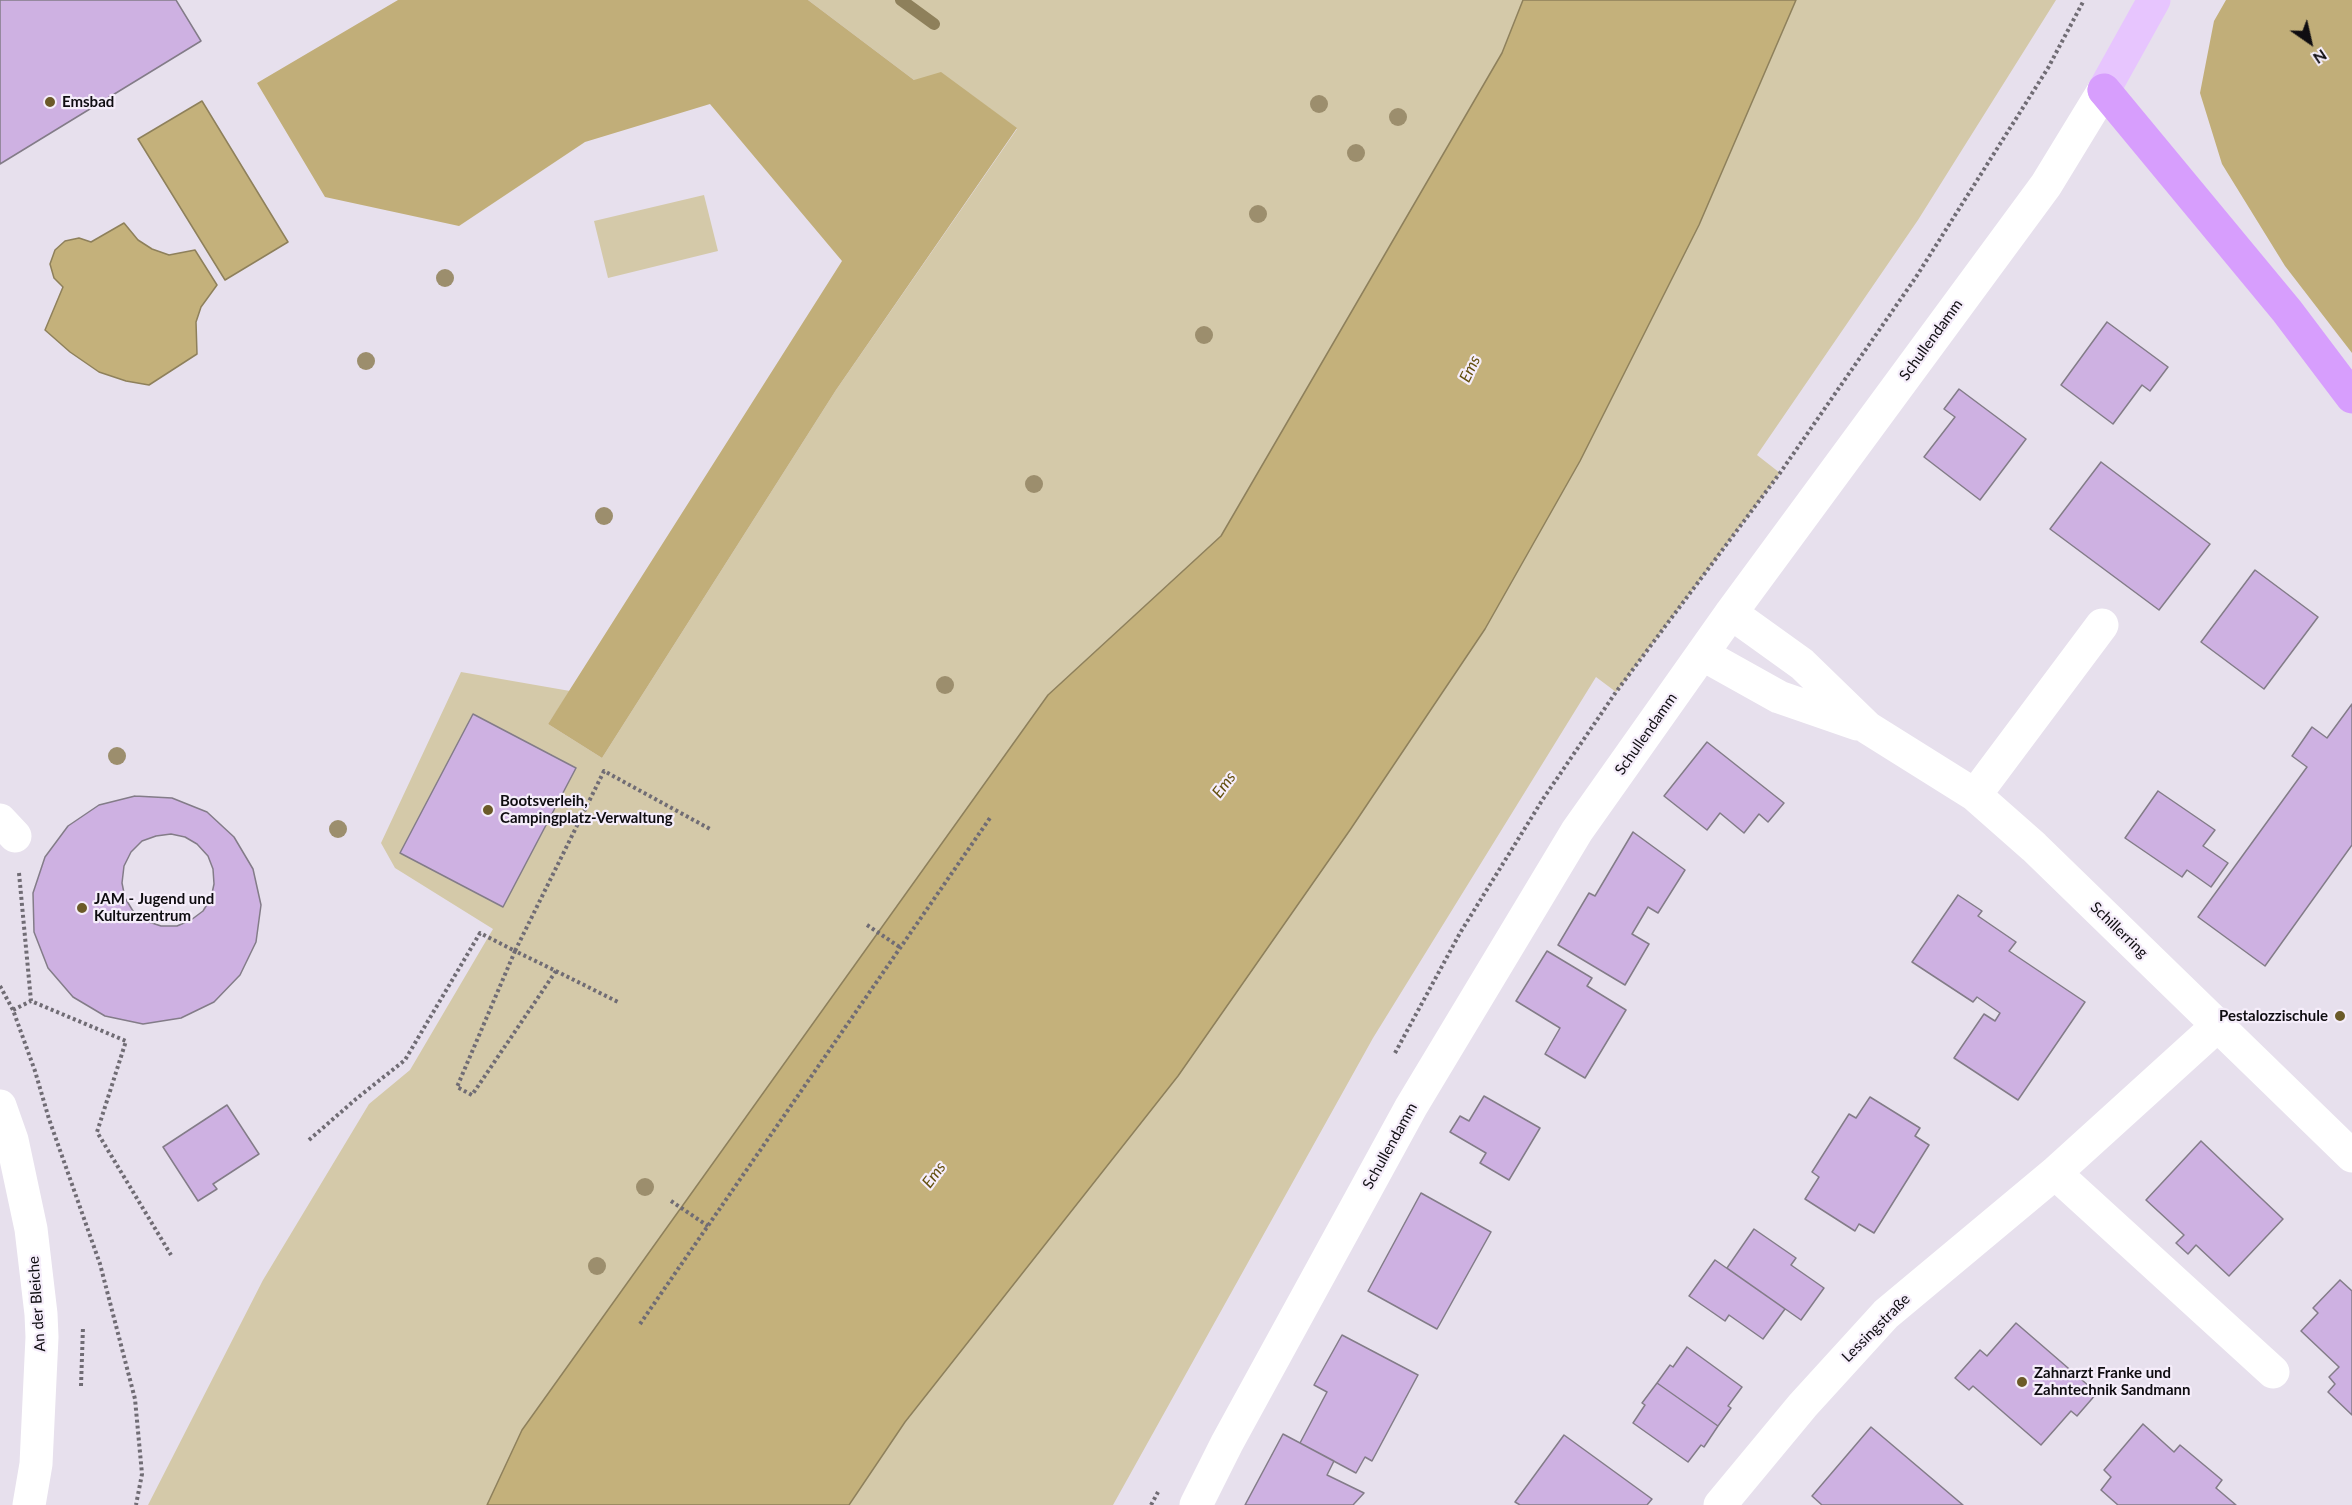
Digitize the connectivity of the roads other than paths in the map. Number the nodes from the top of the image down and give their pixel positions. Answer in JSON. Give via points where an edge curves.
{"nodes":[{"id":1,"x":2154,"y":0,"type":"edge"},
{"id":2,"x":2104,"y":90,"type":"junction"},
{"id":3,"x":2352,"y":397,"type":"edge"},
{"id":4,"x":1731,"y":614,"type":"junction"},
{"id":5,"x":2102,"y":625,"type":"dead end"},
{"id":6,"x":1702,"y":654,"type":"junction"},
{"id":7,"x":1868,"y":728,"type":"junction"},
{"id":8,"x":1976,"y":795,"type":"junction"},
{"id":9,"x":2217,"y":1026,"type":"junction"},
{"id":10,"x":0,"y":1106,"type":"edge"},
{"id":11,"x":2352,"y":1156,"type":"edge"},
{"id":12,"x":2055,"y":1173,"type":"junction"},
{"id":13,"x":2273,"y":1372,"type":"dead end"},
{"id":14,"x":29,"y":1505,"type":"edge"},
{"id":15,"x":1196,"y":1505,"type":"edge"},
{"id":16,"x":1721,"y":1505,"type":"edge"}],
"edges":[{"from":1,"to":2,"type":"main road","name":"Schullendamm"},
{"from":2,"to":3,"type":"highway","via":[[2287,311]]},
{"from":2,"to":4,"type":"street","name":"Schullendamm","via":[[2046,185]]},
{"from":4,"to":6,"type":"street","name":"Schullendamm"},
{"from":4,"to":7,"type":"street","name":"Schillerring","via":[[1802,664]]},
{"from":5,"to":8,"type":"street"},
{"from":6,"to":7,"type":"street","name":"Schillerring","via":[[1779,698]]},
{"from":6,"to":15,"type":"street","name":"Schullendamm","via":[[1577,831],[1411,1107]]},
{"from":7,"to":8,"type":"street","name":"Schillerring"},
{"from":8,"to":9,"type":"street","name":"Schillerring"},
{"from":9,"to":11,"type":"street","name":"Schillerring"},
{"from":9,"to":12,"type":"street","name":"Lessingstraße"},
{"from":10,"to":14,"type":"street","name":"An der Bleiche","via":[[12,1140],[31,1229],[41,1314],[36,1464]]},
{"from":12,"to":13,"type":"street"},
{"from":12,"to":16,"type":"street","name":"Lessingstraße","via":[[1886,1314],[1803,1405]]}]}
